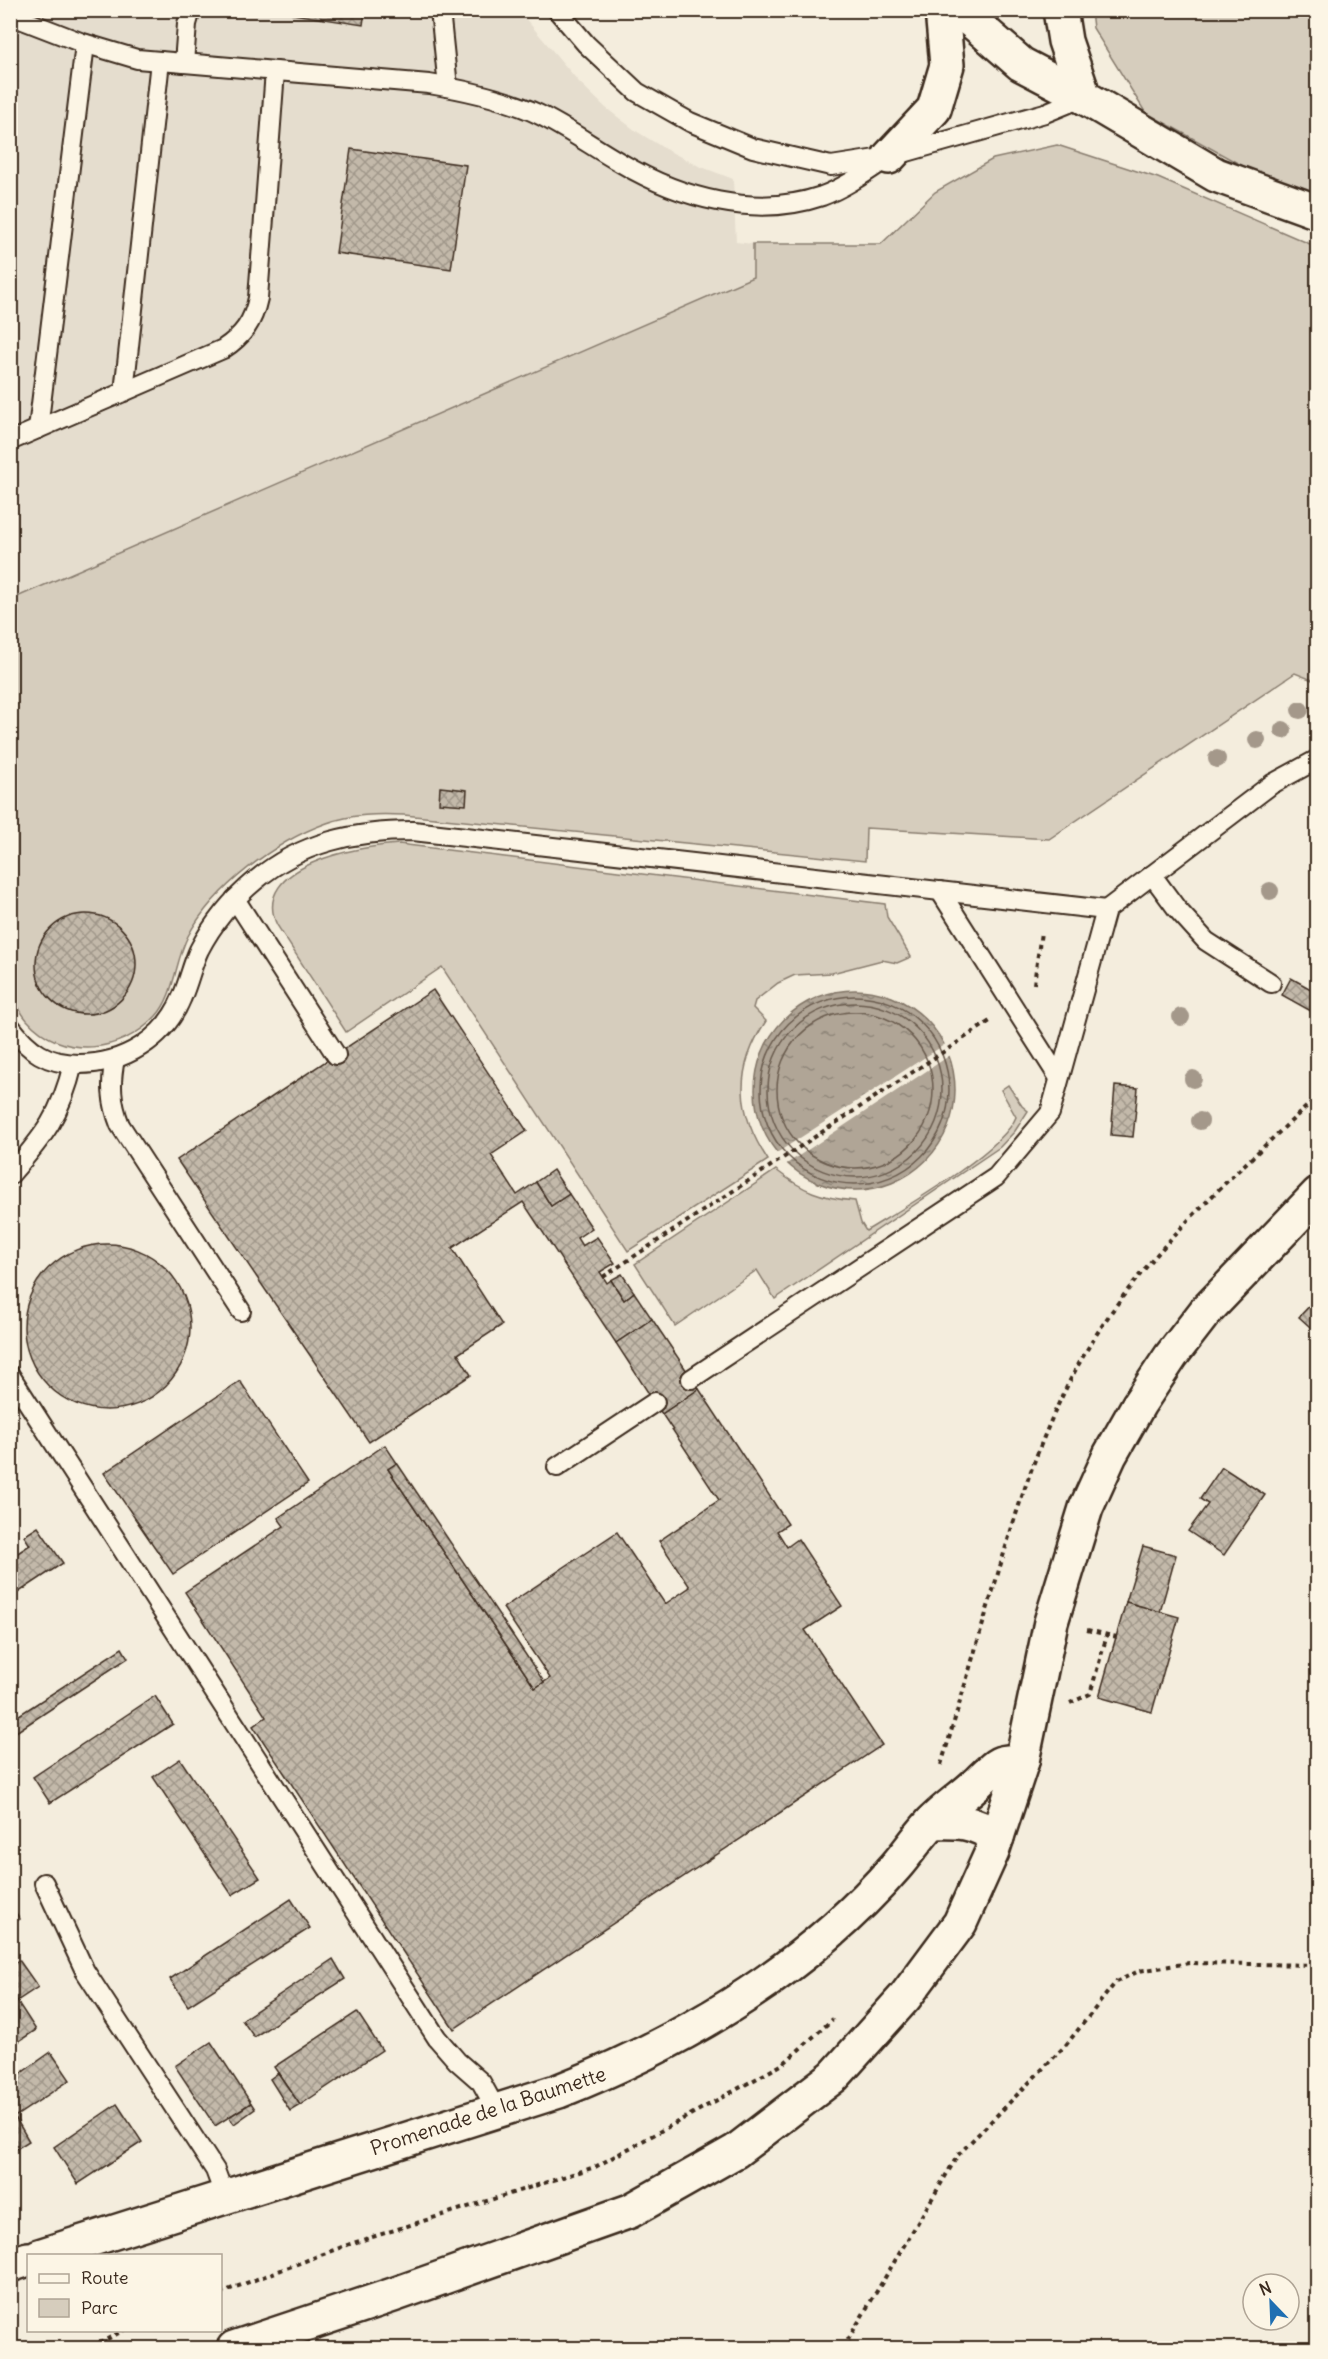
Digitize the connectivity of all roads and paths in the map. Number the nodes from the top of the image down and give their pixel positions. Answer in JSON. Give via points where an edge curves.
{"nodes":[{"id":1,"x":190,"y":10,"type":"edge"},
{"id":2,"x":440,"y":10,"type":"edge"},
{"id":3,"x":557,"y":10,"type":"edge"},
{"id":4,"x":942,"y":10,"type":"edge"},
{"id":5,"x":959,"y":10,"type":"edge"},
{"id":6,"x":1060,"y":10,"type":"edge"},
{"id":7,"x":10,"y":15,"type":"edge"},
{"id":8,"x":85,"y":44,"type":"junction"},
{"id":9,"x":160,"y":61,"type":"junction"},
{"id":10,"x":184,"y":63,"type":"junction"},
{"id":11,"x":275,"y":71,"type":"junction"},
{"id":12,"x":448,"y":87,"type":"junction"},
{"id":13,"x":1084,"y":97,"type":"junction"},
{"id":14,"x":889,"y":158,"type":"junction"},
{"id":15,"x":1317,"y":212,"type":"edge"},
{"id":16,"x":124,"y":392,"type":"junction"},
{"id":17,"x":38,"y":429,"type":"junction"},
{"id":18,"x":10,"y":441,"type":"edge"},
{"id":19,"x":1317,"y":759,"type":"edge"},
{"id":20,"x":1152,"y":875,"type":"junction"},
{"id":21,"x":940,"y":891,"type":"junction"},
{"id":22,"x":235,"y":899,"type":"junction"},
{"id":23,"x":1106,"y":910,"type":"junction"},
{"id":24,"x":1271,"y":983,"type":"dead end"},
{"id":25,"x":10,"y":1026,"type":"edge"},
{"id":26,"x":953,"y":1045,"type":"dead end"},
{"id":27,"x":336,"y":1054,"type":"dead end"},
{"id":28,"x":115,"y":1059,"type":"junction"},
{"id":29,"x":73,"y":1064,"type":"junction"},
{"id":30,"x":1059,"y":1077,"type":"junction"},
{"id":31,"x":10,"y":1174,"type":"edge"},
{"id":32,"x":1317,"y":1194,"type":"edge"},
{"id":33,"x":603,"y":1277,"type":"dead end"},
{"id":34,"x":241,"y":1311,"type":"dead end"},
{"id":35,"x":10,"y":1375,"type":"edge"},
{"id":36,"x":692,"y":1378,"type":"dead end"},
{"id":37,"x":655,"y":1402,"type":"dead end"},
{"id":38,"x":557,"y":1467,"type":"dead end"},
{"id":39,"x":1089,"y":1631,"type":"dead end"},
{"id":40,"x":1107,"y":1635,"type":"junction"},
{"id":41,"x":1117,"y":1637,"type":"dead end"},
{"id":42,"x":1064,"y":1706,"type":"dead end"},
{"id":43,"x":1022,"y":1761,"type":"junction"},
{"id":44,"x":932,"y":1822,"type":"junction"},
{"id":45,"x":997,"y":1837,"type":"junction"},
{"id":46,"x":44,"y":1883,"type":"dead end"},
{"id":47,"x":1317,"y":1965,"type":"edge"},
{"id":48,"x":834,"y":2018,"type":"dead end"},
{"id":49,"x":497,"y":2111,"type":"junction"},
{"id":50,"x":225,"y":2197,"type":"junction"},
{"id":51,"x":42,"y":2254,"type":"edge"},
{"id":52,"x":222,"y":2292,"type":"edge"},
{"id":53,"x":122,"y":2332,"type":"edge"},
{"id":54,"x":91,"y":2349,"type":"edge"},
{"id":55,"x":234,"y":2349,"type":"edge"},
{"id":56,"x":843,"y":2349,"type":"edge"}],
"edges":[{"from":1,"to":10,"type":"lane"},
{"from":2,"to":12,"type":"lane"},
{"from":3,"to":14,"type":"lane","via":[[637,92],[690,122],[753,148],[831,166]]},
{"from":4,"to":14,"type":"main road","via":[[947,65],[934,109]]},
{"from":5,"to":13,"type":"main road","via":[[1021,64]]},
{"from":6,"to":13,"type":"main road","via":[[1065,41]]},
{"from":7,"to":8,"type":"lane"},
{"from":8,"to":9,"type":"lane","via":[[136,59]]},
{"from":8,"to":17,"type":"lane"},
{"from":9,"to":10,"type":"lane"},
{"from":9,"to":16,"type":"lane"},
{"from":10,"to":11,"type":"lane"},
{"from":11,"to":12,"type":"lane"},
{"from":11,"to":16,"type":"lane","via":[[255,314],[248,328],[223,349]]},
{"from":12,"to":14,"type":"lane","via":[[506,101],[536,113],[656,181],[694,196],[734,205],[773,206],[822,196]]},
{"from":13,"to":14,"type":"lane","via":[[1045,113]]},
{"from":13,"to":15,"type":"main road","via":[[1216,175]]},
{"from":16,"to":17,"type":"lane"},
{"from":17,"to":18,"type":"lane"},
{"from":19,"to":20,"type":"lane","via":[[1272,784]]},
{"from":20,"to":23,"type":"lane"},
{"from":20,"to":24,"type":"lane","via":[[1206,942]]},
{"from":21,"to":22,"type":"lane","via":[[413,831],[379,831],[313,846],[282,862]]},
{"from":21,"to":23,"type":"lane"},
{"from":21,"to":30,"type":"lane"},
{"from":22,"to":27,"type":"lane"},
{"from":22,"to":28,"type":"lane","via":[[200,948],[171,1018],[154,1037]]},
{"from":23,"to":30,"type":"lane"},
{"from":25,"to":29,"type":"lane","via":[[33,1052]]},
{"from":26,"to":33,"type":"path"},
{"from":28,"to":29,"type":"lane"},
{"from":28,"to":34,"type":"lane","via":[[112,1096],[120,1125]]},
{"from":29,"to":31,"type":"lane","via":[[58,1113]]},
{"from":30,"to":36,"type":"lane","via":[[1050,1113],[996,1178]]},
{"from":32,"to":43,"type":"main road","via":[[1205,1312],[1139,1404],[1110,1455],[1086,1508],[1051,1622]]},
{"from":35,"to":49,"type":"lane","via":[[437,2038],[481,2082]]},
{"from":37,"to":38,"type":"lane"},
{"from":39,"to":40,"type":"path"},
{"from":40,"to":41,"type":"path"},
{"from":40,"to":42,"type":"path","via":[[1090,1694]]},
{"from":43,"to":44,"type":"main road","name":"Promenade de la Baumette","via":[[999,1764]]},
{"from":43,"to":45,"type":"main road"},
{"from":44,"to":45,"type":"main road","via":[[964,1821]]},
{"from":44,"to":49,"type":"main road","name":"Promenade de la Baumette","via":[[853,1910],[809,1949],[724,2011],[612,2070]]},
{"from":45,"to":55,"type":"main road","via":[[960,1923],[906,1997],[834,2076],[736,2151],[630,2211]]},
{"from":46,"to":50,"type":"lane","via":[[85,1971],[214,2170]]},
{"from":47,"to":56,"type":"path","via":[[1189,1963],[1139,1971],[1116,1982],[1066,2045],[958,2155]]},
{"from":48,"to":52,"type":"path","via":[[783,2064],[595,2167],[350,2244]]},
{"from":49,"to":50,"type":"main road","name":"Promenade de la Baumette"},
{"from":50,"to":51,"type":"main road","name":"Promenade de la Baumette"},
{"from":53,"to":54,"type":"path"}]}
